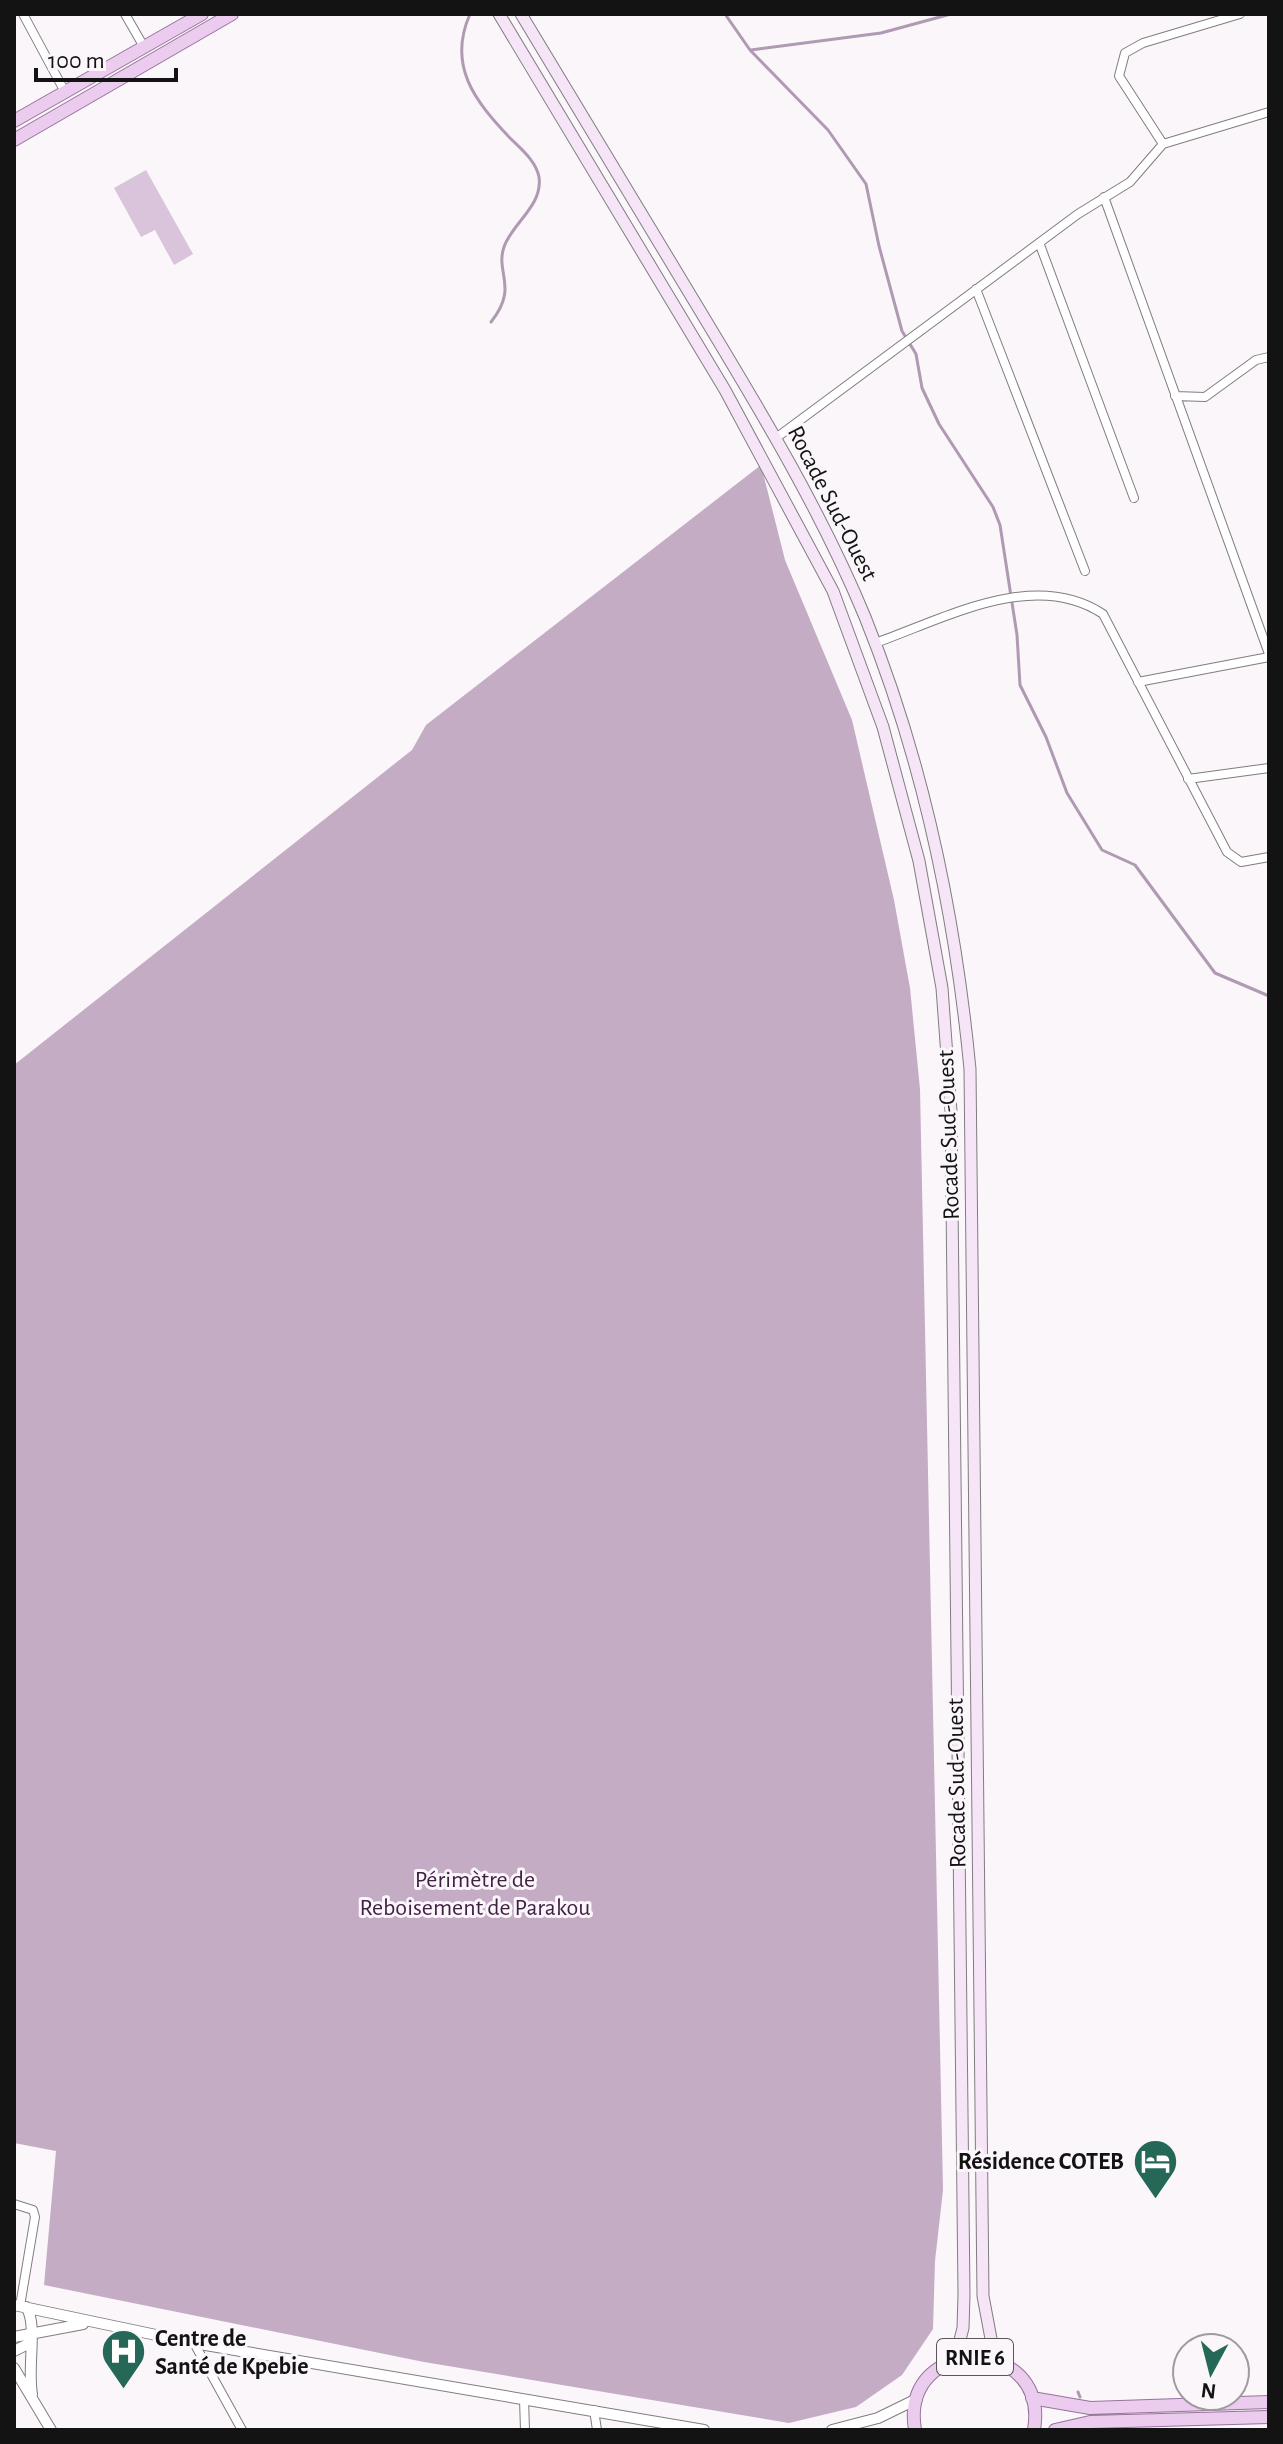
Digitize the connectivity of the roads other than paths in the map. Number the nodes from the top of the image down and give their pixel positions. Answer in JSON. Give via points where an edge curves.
{"nodes":[{"id":1,"x":23,"y":14,"type":"edge"},
{"id":2,"x":125,"y":14,"type":"edge"},
{"id":3,"x":202,"y":14,"type":"edge"},
{"id":4,"x":232,"y":14,"type":"edge"},
{"id":5,"x":499,"y":14,"type":"edge"},
{"id":6,"x":521,"y":14,"type":"edge"},
{"id":7,"x":1240,"y":14,"type":"edge"},
{"id":8,"x":144,"y":47,"type":"junction"},
{"id":9,"x":65,"y":92,"type":"junction"},
{"id":10,"x":1269,"y":112,"type":"edge"},
{"id":11,"x":14,"y":121,"type":"edge"},
{"id":12,"x":14,"y":140,"type":"edge"},
{"id":13,"x":1163,"y":144,"type":"junction"},
{"id":14,"x":1104,"y":197,"type":"junction"},
{"id":15,"x":1040,"y":245,"type":"junction"},
{"id":16,"x":976,"y":289,"type":"junction"},
{"id":17,"x":1269,"y":357,"type":"edge"},
{"id":18,"x":1175,"y":396,"type":"junction"},
{"id":19,"x":776,"y":438,"type":"junction"},
{"id":20,"x":1134,"y":498,"type":"dead end"},
{"id":21,"x":1085,"y":571,"type":"dead end"},
{"id":22,"x":875,"y":643,"type":"junction"},
{"id":23,"x":1269,"y":655,"type":"edge"},
{"id":24,"x":1138,"y":682,"type":"junction"},
{"id":25,"x":1269,"y":768,"type":"edge"},
{"id":26,"x":1188,"y":779,"type":"junction"},
{"id":27,"x":1269,"y":857,"type":"edge"},
{"id":28,"x":14,"y":2204,"type":"edge"},
{"id":29,"x":20,"y":2306,"type":"edge"},
{"id":30,"x":93,"y":2324,"type":"junction"},
{"id":31,"x":14,"y":2337,"type":"edge"},
{"id":32,"x":31,"y":2338,"type":"junction"},
{"id":33,"x":194,"y":2343,"type":"junction"},
{"id":34,"x":14,"y":2351,"type":"edge"},
{"id":35,"x":955,"y":2360,"type":"junction"},
{"id":36,"x":995,"y":2360,"type":"junction"},
{"id":37,"x":14,"y":2368,"type":"edge"},
{"id":38,"x":32,"y":2394,"type":"junction"},
{"id":39,"x":1032,"y":2398,"type":"junction"},
{"id":40,"x":524,"y":2399,"type":"junction"},
{"id":41,"x":917,"y":2399,"type":"junction"},
{"id":42,"x":1269,"y":2402,"type":"edge"},
{"id":43,"x":594,"y":2410,"type":"junction"},
{"id":44,"x":1216,"y":2417,"type":"junction"},
{"id":45,"x":1269,"y":2417,"type":"edge"},
{"id":46,"x":51,"y":2430,"type":"edge"},
{"id":47,"x":242,"y":2430,"type":"edge"},
{"id":48,"x":525,"y":2430,"type":"edge"},
{"id":49,"x":597,"y":2430,"type":"edge"},
{"id":50,"x":704,"y":2430,"type":"edge"},
{"id":51,"x":832,"y":2430,"type":"edge"},
{"id":52,"x":915,"y":2430,"type":"edge"},
{"id":53,"x":1034,"y":2430,"type":"edge"},
{"id":54,"x":1055,"y":2430,"type":"edge"},
{"id":55,"x":1206,"y":2430,"type":"edge"}],
"edges":[{"from":1,"to":9,"type":"street"},
{"from":2,"to":8,"type":"street"},
{"from":3,"to":8,"type":"main road"},
{"from":4,"to":12,"type":"main road"},
{"from":5,"to":35,"type":"main road","name":"Rocade Sud-Ouest","via":[[725,390],[833,591],[883,727],[922,875],[942,988],[951,1111],[964,2318]]},
{"from":6,"to":19,"type":"main road","name":"Rocade Sud-Ouest"},
{"from":7,"to":13,"type":"street","via":[[1125,53],[1119,76]]},
{"from":8,"to":9,"type":"main road"},
{"from":9,"to":11,"type":"main road"},
{"from":10,"to":13,"type":"street"},
{"from":13,"to":14,"type":"street","via":[[1130,182]]},
{"from":14,"to":15,"type":"street"},
{"from":14,"to":18,"type":"street"},
{"from":15,"to":16,"type":"street"},
{"from":15,"to":20,"type":"street"},
{"from":16,"to":19,"type":"street"},
{"from":16,"to":21,"type":"street"},
{"from":17,"to":18,"type":"street","via":[[1256,360],[1205,397]]},
{"from":18,"to":23,"type":"street"},
{"from":19,"to":22,"type":"main road","name":"Rocade Sud-Ouest"},
{"from":22,"to":24,"type":"street","via":[[997,601],[1052,594],[1103,614]]},
{"from":22,"to":36,"type":"main road","name":"Rocade Sud-Ouest","via":[[913,753],[944,878],[970,1069],[983,2296]]},
{"from":23,"to":24,"type":"street"},
{"from":24,"to":26,"type":"street"},
{"from":25,"to":26,"type":"street"},
{"from":26,"to":27,"type":"street","via":[[1232,858],[1241,862]]},
{"from":28,"to":29,"type":"street","via":[[33,2210],[35,2217]]},
{"from":29,"to":30,"type":"street"},
{"from":29,"to":32,"type":"street","via":[[33,2318]]},
{"from":30,"to":32,"type":"street","via":[[69,2325]]},
{"from":30,"to":33,"type":"street"},
{"from":31,"to":32,"type":"street"},
{"from":32,"to":34,"type":"street"},
{"from":32,"to":38,"type":"street"},
{"from":33,"to":40,"type":"street"},
{"from":33,"to":47,"type":"street"},
{"from":35,"to":36,"type":"main road","number":"RNIE 6"},
{"from":35,"to":41,"type":"main road","number":"RNIE 6","via":[[928,2378]]},
{"from":36,"to":39,"type":"main road","number":"RNIE 6","via":[[1018,2375]]},
{"from":37,"to":38,"type":"street"},
{"from":38,"to":46,"type":"street"},
{"from":39,"to":42,"type":"main road","number":"RNIE 6","via":[[1090,2408]]},
{"from":39,"to":53,"type":"main road","number":"RNIE 6"},
{"from":40,"to":43,"type":"street"},
{"from":40,"to":48,"type":"street"},
{"from":41,"to":51,"type":"street","via":[[878,2418]]},
{"from":41,"to":52,"type":"main road","number":"RNIE 6"},
{"from":43,"to":49,"type":"street"},
{"from":43,"to":50,"type":"street"},
{"from":44,"to":45,"type":"main road"},
{"from":44,"to":54,"type":"main road","via":[[1090,2422]]},
{"from":44,"to":55,"type":"street"}]}
